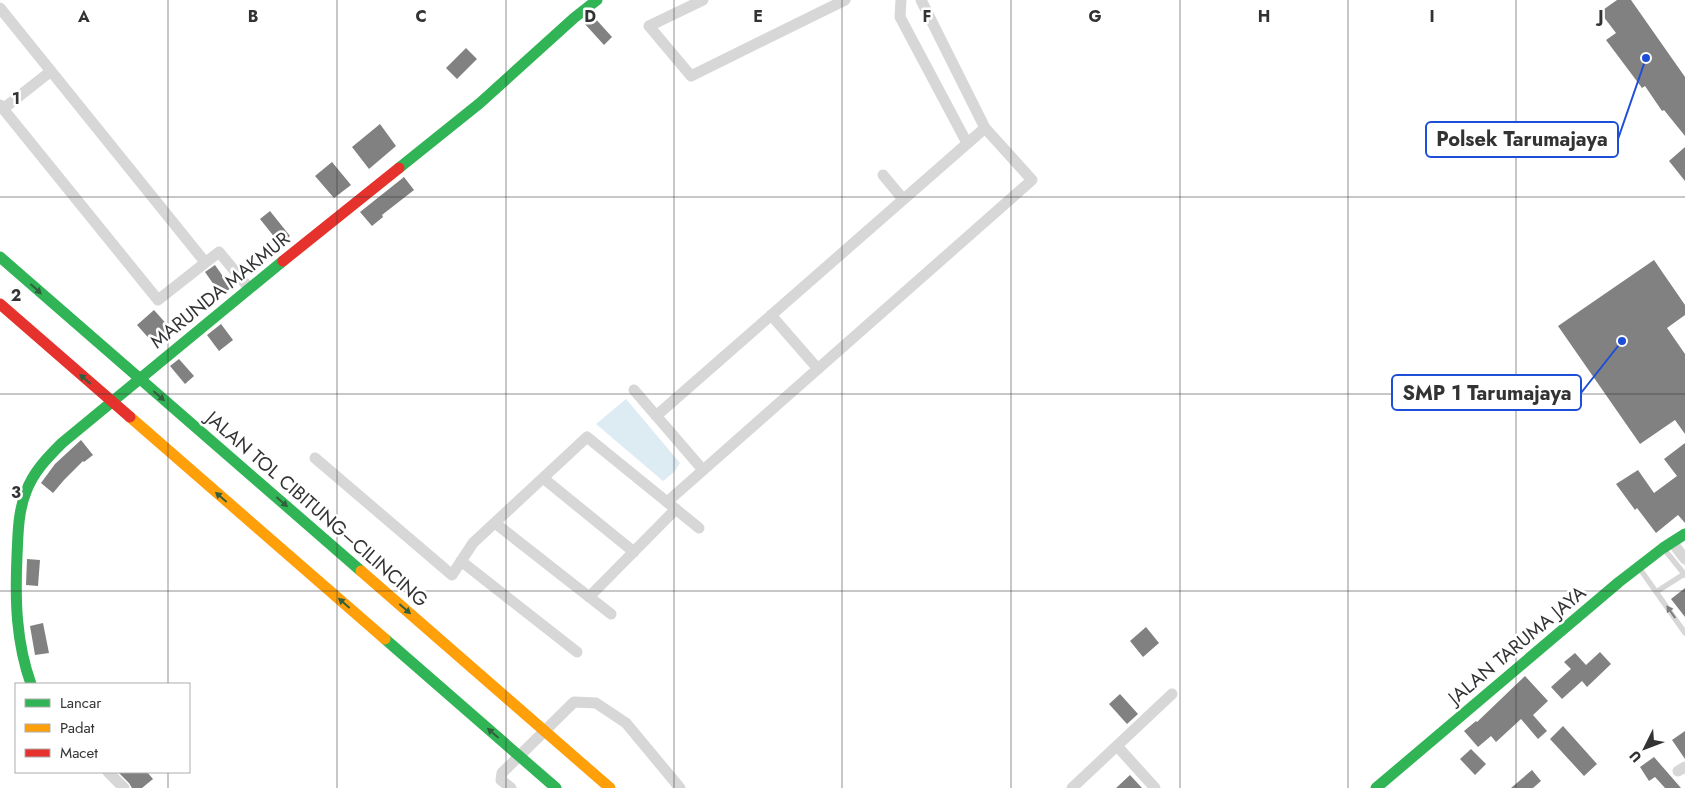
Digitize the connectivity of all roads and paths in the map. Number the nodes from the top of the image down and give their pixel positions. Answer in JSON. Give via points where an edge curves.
{"nodes":[{"id":1,"x":597,"y":0,"type":"edge"},
{"id":2,"x":845,"y":0,"type":"edge"},
{"id":3,"x":901,"y":0,"type":"edge"},
{"id":4,"x":920,"y":0,"type":"edge"},
{"id":5,"x":700,"y":1,"type":"edge"},
{"id":6,"x":0,"y":8,"type":"edge"},
{"id":7,"x":51,"y":71,"type":"junction"},
{"id":8,"x":2,"y":107,"type":"edge"},
{"id":9,"x":985,"y":128,"type":"junction"},
{"id":10,"x":967,"y":143,"type":"junction"},
{"id":11,"x":883,"y":175,"type":"dead end"},
{"id":12,"x":903,"y":200,"type":"junction"},
{"id":13,"x":0,"y":257,"type":"edge"},
{"id":14,"x":206,"y":262,"type":"junction"},
{"id":15,"x":249,"y":288,"type":"junction"},
{"id":16,"x":0,"y":304,"type":"edge"},
{"id":17,"x":771,"y":315,"type":"junction"},
{"id":18,"x":818,"y":369,"type":"junction"},
{"id":19,"x":634,"y":390,"type":"dead end"},
{"id":20,"x":656,"y":416,"type":"junction"},
{"id":21,"x":315,"y":458,"type":"dead end"},
{"id":22,"x":703,"y":470,"type":"junction"},
{"id":23,"x":543,"y":478,"type":"junction"},
{"id":24,"x":671,"y":505,"type":"junction"},
{"id":25,"x":495,"y":523,"type":"junction"},
{"id":26,"x":699,"y":528,"type":"dead end"},
{"id":27,"x":1685,"y":534,"type":"edge"},
{"id":28,"x":1667,"y":545,"type":"junction"},
{"id":29,"x":634,"y":552,"type":"junction"},
{"id":30,"x":1685,"y":559,"type":"edge"},
{"id":31,"x":461,"y":561,"type":"junction"},
{"id":32,"x":1638,"y":567,"type":"junction"},
{"id":33,"x":1685,"y":574,"type":"edge"},
{"id":34,"x":1656,"y":592,"type":"junction"},
{"id":35,"x":589,"y":597,"type":"junction"},
{"id":36,"x":611,"y":614,"type":"dead end"},
{"id":37,"x":1685,"y":632,"type":"edge"},
{"id":38,"x":577,"y":652,"type":"dead end"},
{"id":39,"x":30,"y":683,"type":"edge"},
{"id":40,"x":1172,"y":694,"type":"dead end"},
{"id":41,"x":1116,"y":746,"type":"junction"},
{"id":42,"x":109,"y":773,"type":"edge"},
{"id":43,"x":124,"y":788,"type":"edge"},
{"id":44,"x":511,"y":788,"type":"edge"},
{"id":45,"x":556,"y":788,"type":"edge"},
{"id":46,"x":610,"y":788,"type":"edge"},
{"id":47,"x":680,"y":788,"type":"edge"},
{"id":48,"x":1072,"y":788,"type":"edge"},
{"id":49,"x":1155,"y":788,"type":"edge"},
{"id":50,"x":1376,"y":788,"type":"edge"}],
"edges":[{"from":1,"to":15,"type":"main road","name":"MARUNDA MAKMUR","via":[[480,103]]},
{"from":2,"to":5,"type":"street","via":[[691,76],[649,26]]},
{"from":3,"to":10,"type":"street","via":[[900,17]]},
{"from":4,"to":9,"type":"street"},
{"from":6,"to":7,"type":"street"},
{"from":7,"to":8,"type":"street"},
{"from":7,"to":14,"type":"street"},
{"from":8,"to":14,"type":"street","via":[[158,300]]},
{"from":9,"to":10,"type":"street"},
{"from":9,"to":18,"type":"street","via":[[1032,180]]},
{"from":10,"to":12,"type":"street"},
{"from":11,"to":12,"type":"street"},
{"from":12,"to":17,"type":"street"},
{"from":13,"to":46,"type":"main road","name":"JALAN TOL CIBITUNG–CILINCING","one_way":true,"bridge":true},
{"from":14,"to":15,"type":"street","via":[[219,252]]},
{"from":15,"to":39,"type":"main road","name":"MARUNDA MAKMUR","via":[[62,443],[41,464],[28,485],[21,505],[15,602],[17,629]]},
{"from":45,"to":16,"type":"main road","one_way":true,"bridge":true},
{"from":17,"to":18,"type":"street"},
{"from":17,"to":20,"type":"street"},
{"from":18,"to":22,"type":"street"},
{"from":19,"to":20,"type":"street"},
{"from":20,"to":22,"type":"street"},
{"from":21,"to":31,"type":"street","via":[[452,575]]},
{"from":22,"to":24,"type":"street"},
{"from":23,"to":24,"type":"street","via":[[587,437]]},
{"from":23,"to":25,"type":"street"},
{"from":23,"to":29,"type":"street"},
{"from":24,"to":26,"type":"street"},
{"from":24,"to":29,"type":"street"},
{"from":25,"to":31,"type":"street","via":[[473,543]]},
{"from":25,"to":35,"type":"street"},
{"from":27,"to":28,"type":"main road","name":"JALAN TARUMA JAYA"},
{"from":28,"to":30,"type":"street"},
{"from":28,"to":32,"type":"main road","name":"JALAN TARUMA JAYA"},
{"from":28,"to":33,"type":"lane"},
{"from":29,"to":35,"type":"street"},
{"from":31,"to":38,"type":"street"},
{"from":32,"to":34,"type":"lane"},
{"from":32,"to":50,"type":"main road","name":"JALAN TARUMA JAYA"},
{"from":33,"to":34,"type":"lane"},
{"from":37,"to":34,"type":"lane","one_way":true},
{"from":35,"to":36,"type":"street"},
{"from":40,"to":41,"type":"street"},
{"from":41,"to":48,"type":"street"},
{"from":41,"to":49,"type":"street"},
{"from":42,"to":43,"type":"street"},
{"from":44,"to":47,"type":"street","via":[[501,780],[502,774],[574,702],[596,703],[626,723]]}]}
